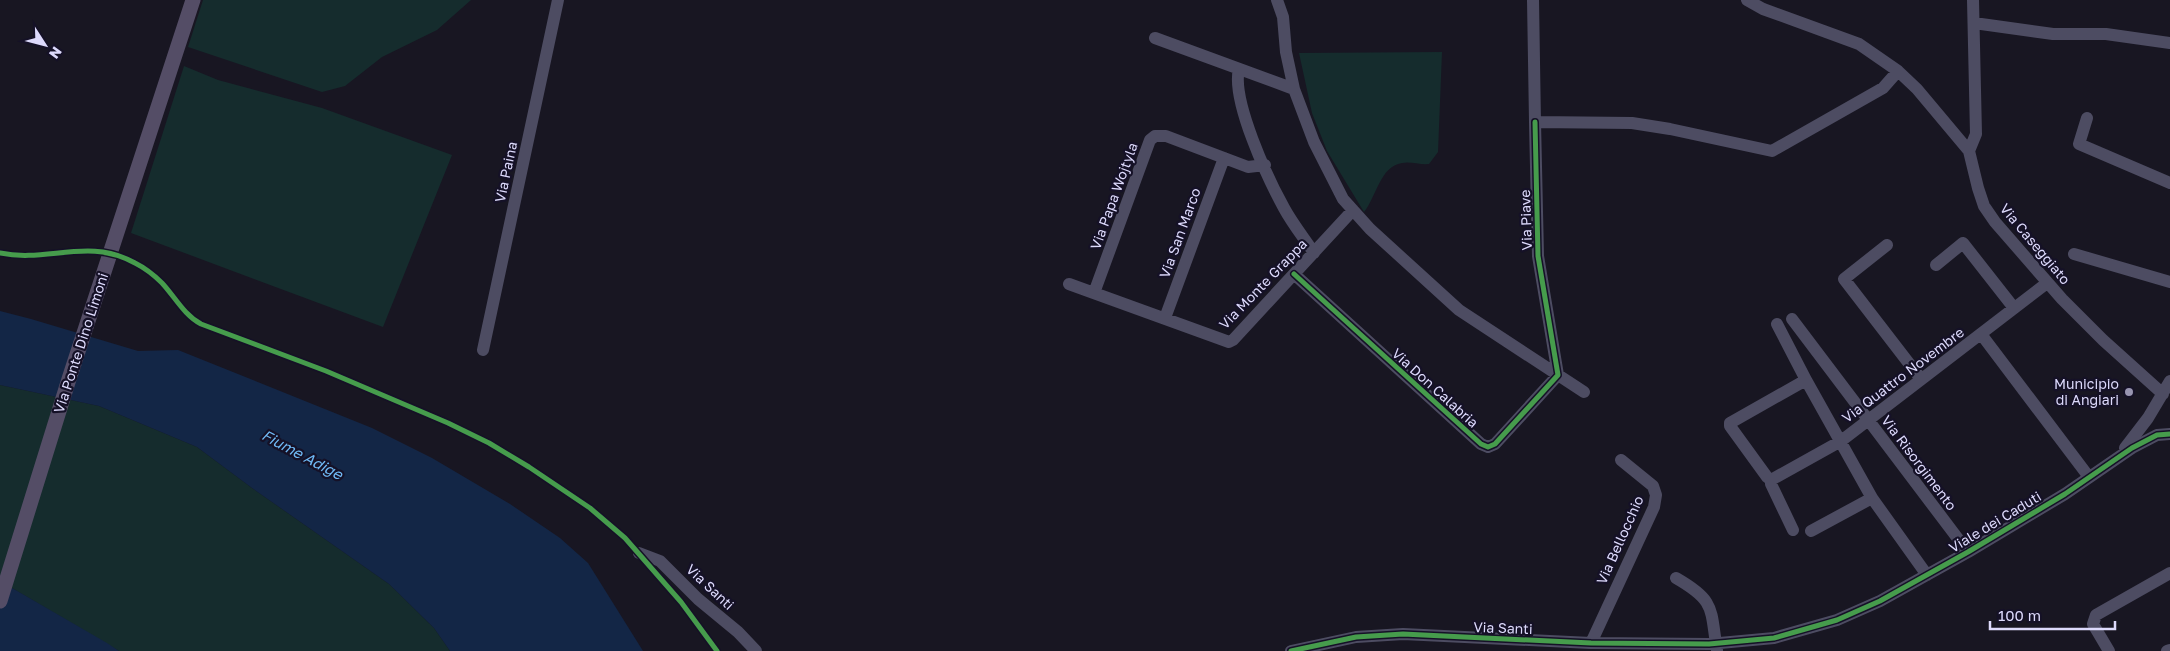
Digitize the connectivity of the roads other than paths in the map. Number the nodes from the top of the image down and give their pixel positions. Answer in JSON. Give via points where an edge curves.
{"nodes":[{"id":1,"x":193,"y":0,"type":"edge"},
{"id":2,"x":558,"y":0,"type":"edge"},
{"id":3,"x":1276,"y":0,"type":"edge"},
{"id":4,"x":1286,"y":0,"type":"edge"},
{"id":5,"x":1534,"y":0,"type":"edge"},
{"id":6,"x":1747,"y":0,"type":"edge"},
{"id":7,"x":1973,"y":0,"type":"edge"},
{"id":8,"x":1283,"y":17,"type":"junction"},
{"id":9,"x":1974,"y":23,"type":"junction"},
{"id":10,"x":1155,"y":38,"type":"dead end"},
{"id":11,"x":2170,"y":43,"type":"edge"},
{"id":12,"x":1239,"y":69,"type":"junction"},
{"id":13,"x":1898,"y":72,"type":"junction"},
{"id":14,"x":1294,"y":89,"type":"junction"},
{"id":15,"x":2087,"y":118,"type":"dead end"},
{"id":16,"x":1535,"y":122,"type":"junction"},
{"id":17,"x":1969,"y":150,"type":"junction"},
{"id":18,"x":1224,"y":158,"type":"junction"},
{"id":19,"x":1265,"y":165,"type":"junction"},
{"id":20,"x":2170,"y":183,"type":"edge"},
{"id":21,"x":1353,"y":210,"type":"junction"},
{"id":22,"x":1887,"y":245,"type":"dead end"},
{"id":23,"x":1314,"y":253,"type":"junction"},
{"id":24,"x":2074,"y":254,"type":"dead end"},
{"id":25,"x":1936,"y":265,"type":"dead end"},
{"id":26,"x":1294,"y":274,"type":"junction"},
{"id":27,"x":2170,"y":282,"type":"edge"},
{"id":28,"x":2047,"y":283,"type":"junction"},
{"id":29,"x":1069,"y":284,"type":"dead end"},
{"id":30,"x":1094,"y":293,"type":"junction"},
{"id":31,"x":2014,"y":308,"type":"junction"},
{"id":32,"x":1165,"y":318,"type":"junction"},
{"id":33,"x":1792,"y":319,"type":"dead end"},
{"id":34,"x":1777,"y":324,"type":"dead end"},
{"id":35,"x":1981,"y":334,"type":"junction"},
{"id":36,"x":483,"y":350,"type":"dead end"},
{"id":37,"x":2128,"y":363,"type":"junction"},
{"id":38,"x":1558,"y":375,"type":"junction"},
{"id":39,"x":1922,"y":379,"type":"junction"},
{"id":40,"x":1806,"y":380,"type":"junction"},
{"id":41,"x":2170,"y":380,"type":"edge"},
{"id":42,"x":1584,"y":392,"type":"dead end"},
{"id":43,"x":2163,"y":394,"type":"junction"},
{"id":44,"x":2148,"y":418,"type":"junction"},
{"id":45,"x":1868,"y":420,"type":"junction"},
{"id":46,"x":2170,"y":432,"type":"edge"},
{"id":47,"x":1841,"y":441,"type":"junction"},
{"id":48,"x":2118,"y":456,"type":"junction"},
{"id":49,"x":1621,"y":460,"type":"dead end"},
{"id":50,"x":2089,"y":477,"type":"junction"},
{"id":51,"x":1771,"y":480,"type":"junction"},
{"id":52,"x":1872,"y":498,"type":"junction"},
{"id":53,"x":1793,"y":530,"type":"dead end"},
{"id":54,"x":1811,"y":531,"type":"dead end"},
{"id":55,"x":1968,"y":552,"type":"junction"},
{"id":56,"x":639,"y":553,"type":"dead end"},
{"id":57,"x":2170,"y":574,"type":"edge"},
{"id":58,"x":1927,"y":575,"type":"junction"},
{"id":59,"x":1676,"y":578,"type":"dead end"},
{"id":60,"x":0,"y":601,"type":"edge"},
{"id":61,"x":1880,"y":601,"type":"joint"},
{"id":62,"x":1590,"y":642,"type":"junction"},
{"id":63,"x":1717,"y":647,"type":"edge"},
{"id":64,"x":756,"y":651,"type":"edge"},
{"id":65,"x":1291,"y":651,"type":"edge"},
{"id":66,"x":2109,"y":651,"type":"edge"}],
"edges":[{"from":1,"to":60,"type":"main road","name":"Via Ponte Dino Limoni"},
{"from":2,"to":36,"type":"street","name":"Via Paina"},
{"from":3,"to":8,"type":"street"},
{"from":4,"to":8,"type":"street"},
{"from":5,"to":16,"type":"street","name":"Via Piave"},
{"from":6,"to":13,"type":"street","via":[[1858,44]]},
{"from":7,"to":9,"type":"street","name":"Via Caseggiato"},
{"from":8,"to":14,"type":"street"},
{"from":9,"to":11,"type":"street","via":[[2053,34],[2106,34]]},
{"from":9,"to":17,"type":"street","name":"Via Caseggiato","via":[[1976,134]]},
{"from":10,"to":12,"type":"street"},
{"from":12,"to":14,"type":"street"},
{"from":12,"to":19,"type":"street","via":[[1240,96],[1252,137]]},
{"from":13,"to":16,"type":"street","via":[[1878,91],[1772,151],[1632,123]]},
{"from":13,"to":17,"type":"street","via":[[1918,88]]},
{"from":14,"to":21,"type":"street","via":[[1314,142],[1343,199]]},
{"from":15,"to":20,"type":"street","via":[[2079,144]]},
{"from":16,"to":38,"type":"street","name":"Via Piave","via":[[1538,256]]},
{"from":17,"to":28,"type":"street","name":"Via Caseggiato","via":[[1984,206]]},
{"from":18,"to":19,"type":"street","name":"Via Papa Wojtyla","via":[[1248,167]]},
{"from":18,"to":30,"type":"street","name":"Via Papa Wojtyla","via":[[1166,136],[1155,136],[1150,140]]},
{"from":18,"to":32,"type":"street","name":"Via San Marco"},
{"from":19,"to":23,"type":"street","via":[[1284,208]]},
{"from":21,"to":23,"type":"street","name":"Via Monte Grappa"},
{"from":21,"to":38,"type":"street","via":[[1459,310]]},
{"from":22,"to":39,"type":"street","via":[[1844,279]]},
{"from":23,"to":26,"type":"street","name":"Via Monte Grappa"},
{"from":24,"to":27,"type":"street"},
{"from":25,"to":31,"type":"street","via":[[1963,242]]},
{"from":26,"to":32,"type":"street","name":"Via Monte Grappa","via":[[1229,342]]},
{"from":26,"to":38,"type":"street","name":"Via Don Calabria","via":[[1488,447],[1495,444]]},
{"from":28,"to":31,"type":"street","name":"Via Quattro Novembre"},
{"from":28,"to":37,"type":"street","name":"Via Caseggiato"},
{"from":29,"to":30,"type":"street","name":"Via Monte Grappa"},
{"from":30,"to":32,"type":"street","name":"Via Monte Grappa"},
{"from":31,"to":35,"type":"street","name":"Via Quattro Novembre"},
{"from":33,"to":45,"type":"street","name":"Via Risorgimento"},
{"from":34,"to":40,"type":"street"},
{"from":35,"to":39,"type":"street","name":"Via Quattro Novembre"},
{"from":35,"to":50,"type":"street"},
{"from":37,"to":41,"type":"street"},
{"from":37,"to":43,"type":"street","name":"Via Caseggiato"},
{"from":38,"to":42,"type":"street"},
{"from":39,"to":45,"type":"street","name":"Via Quattro Novembre"},
{"from":40,"to":47,"type":"street"},
{"from":40,"to":51,"type":"street","via":[[1732,421],[1730,426]]},
{"from":41,"to":43,"type":"street"},
{"from":43,"to":44,"type":"street"},
{"from":44,"to":46,"type":"street","via":[[2152,427]]},
{"from":44,"to":48,"type":"street"},
{"from":45,"to":47,"type":"street","name":"Via Quattro Novembre"},
{"from":45,"to":55,"type":"street","name":"Via Risorgimento"},
{"from":46,"to":48,"type":"street","via":[[2157,435]]},
{"from":47,"to":51,"type":"street","name":"Via Quattro Novembre"},
{"from":47,"to":52,"type":"street"},
{"from":48,"to":50,"type":"street","name":"Viale dei Caduti"},
{"from":49,"to":62,"type":"street","name":"Via Bellocchio","via":[[1653,486],[1656,495],[1654,507]]},
{"from":50,"to":55,"type":"street","name":"Viale dei Caduti"},
{"from":51,"to":53,"type":"street"},
{"from":52,"to":54,"type":"street"},
{"from":52,"to":58,"type":"street"},
{"from":55,"to":58,"type":"street","name":"Viale dei Caduti"},
{"from":56,"to":64,"type":"street","name":"Via Santi","via":[[660,561]]},
{"from":57,"to":66,"type":"street","via":[[2096,615],[2093,624]]},
{"from":58,"to":61,"type":"street","name":"Viale dei Caduti"},
{"from":59,"to":63,"type":"street","via":[[1705,598],[1714,618]]},
{"from":61,"to":63,"type":"street","name":"Via Santi","via":[[1837,620],[1774,638]]},
{"from":62,"to":63,"type":"street","name":"Via Santi"},
{"from":62,"to":65,"type":"street","name":"Via Santi","via":[[1402,634],[1356,637]]}]}
